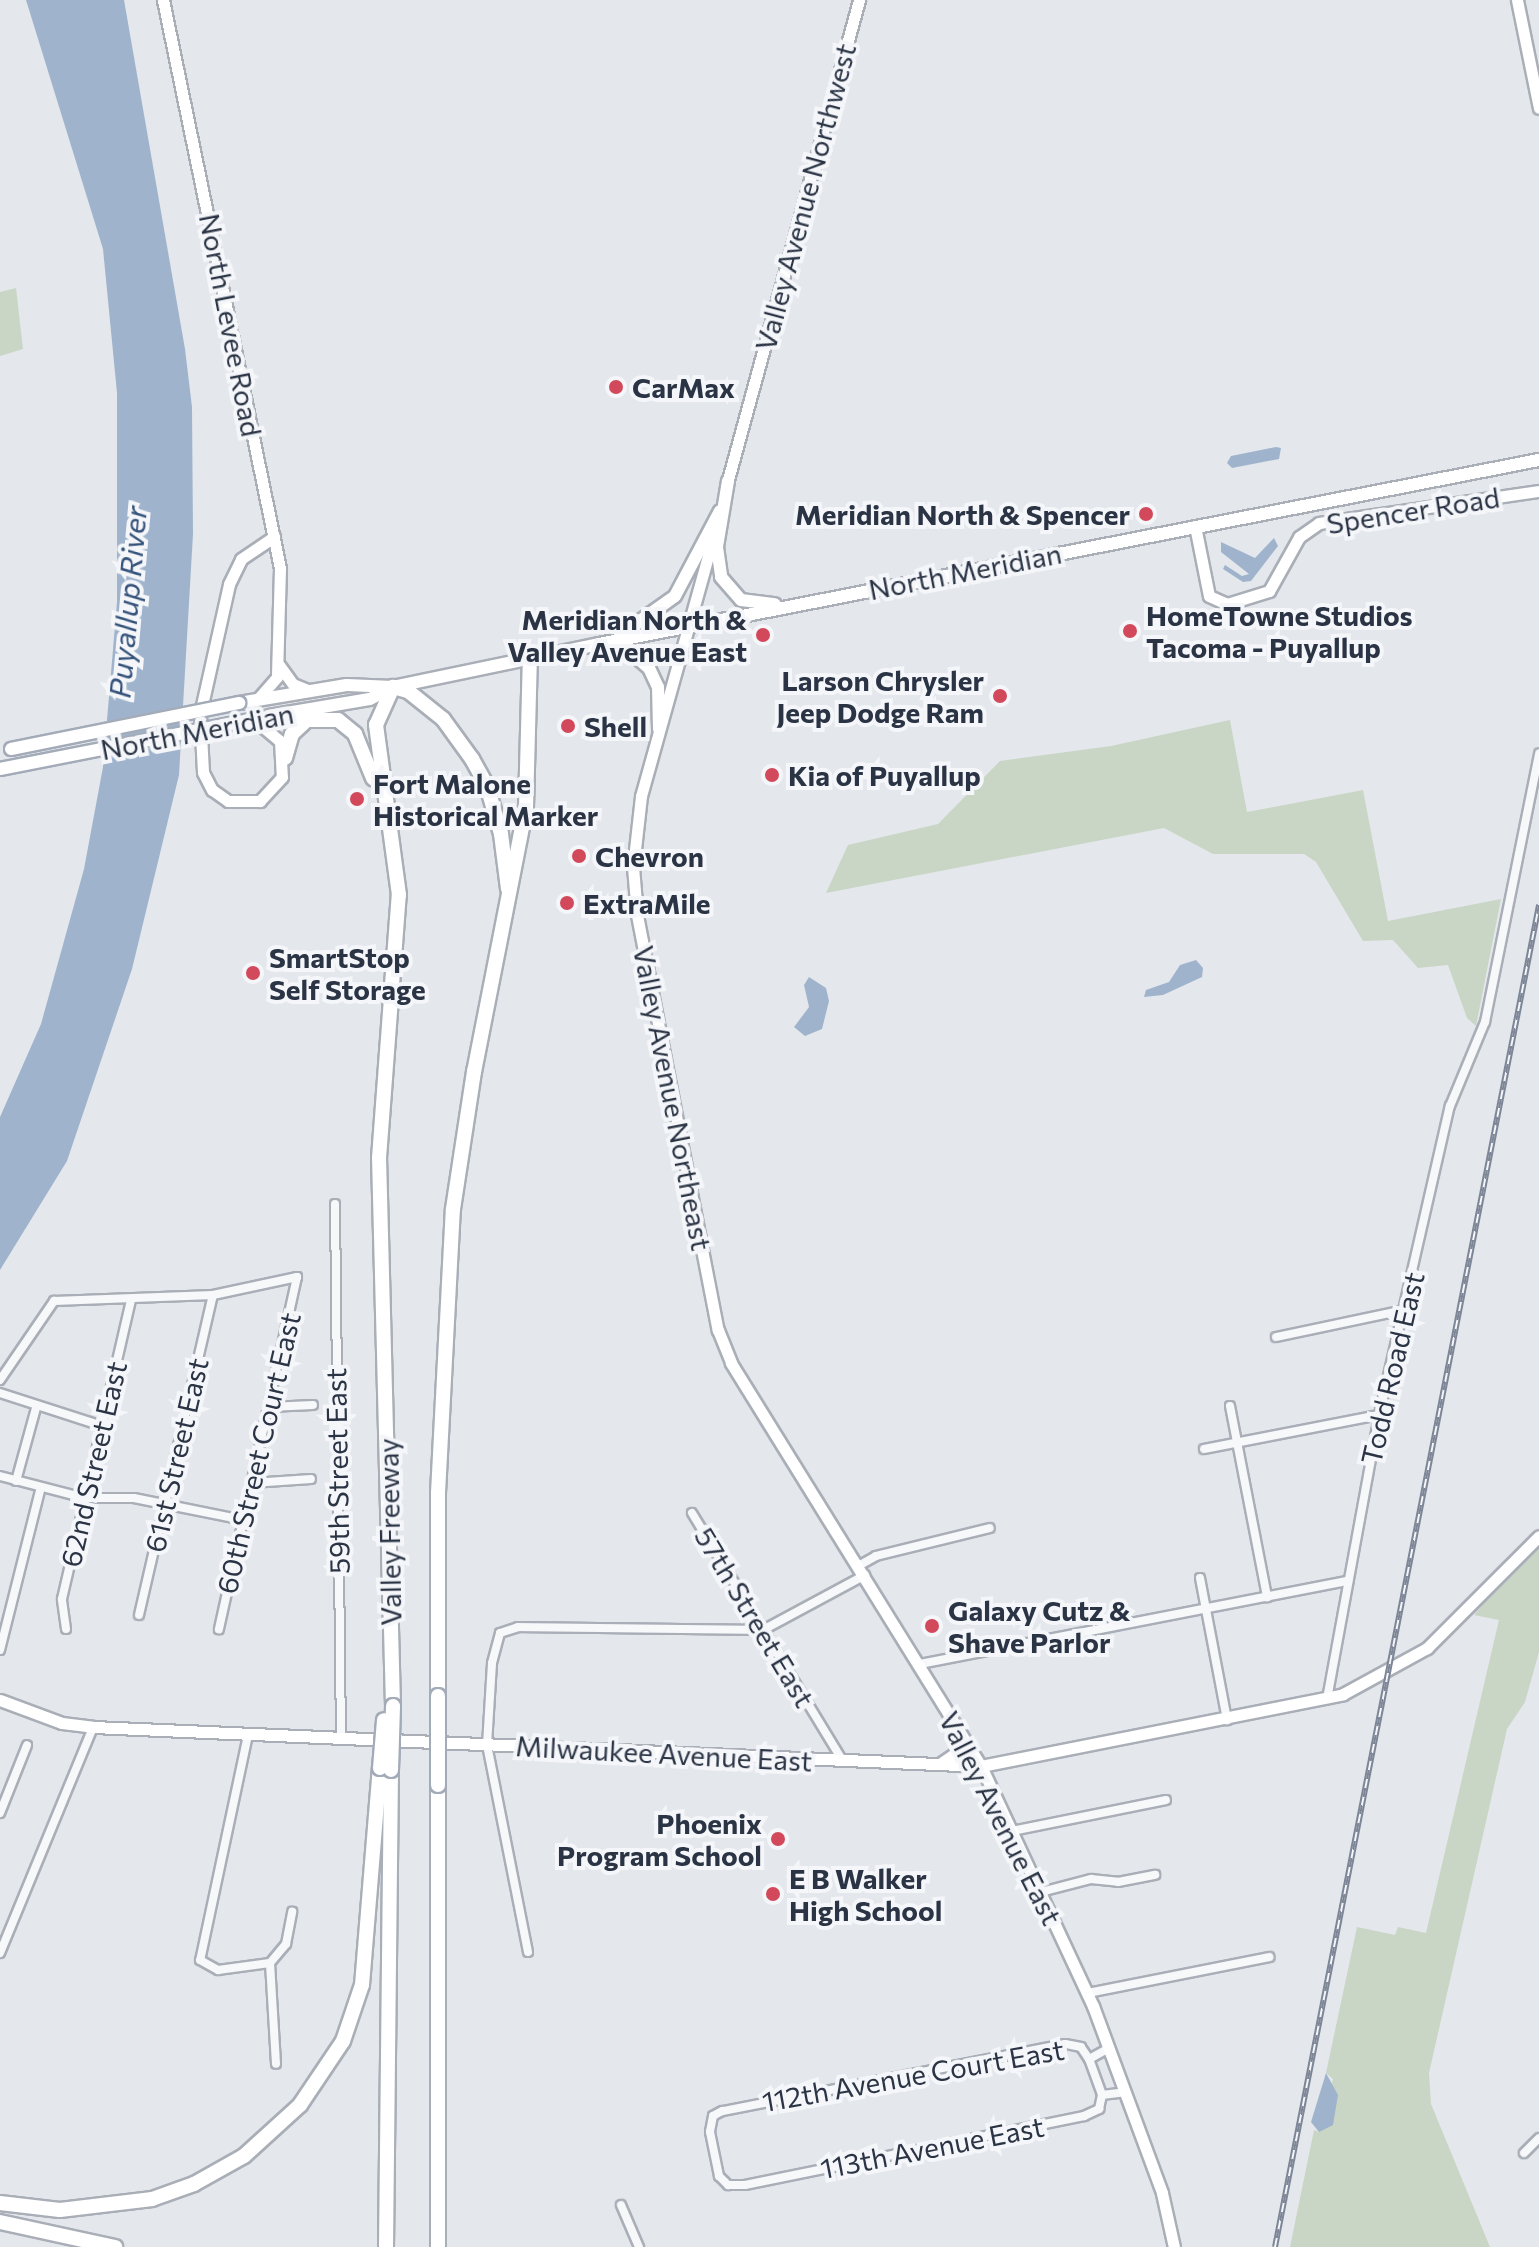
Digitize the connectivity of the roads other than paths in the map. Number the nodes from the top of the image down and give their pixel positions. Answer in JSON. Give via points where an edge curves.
{"nodes":[{"id":1,"x":163,"y":0,"type":"edge"},
{"id":2,"x":859,"y":0,"type":"edge"},
{"id":3,"x":1517,"y":0,"type":"edge"},
{"id":4,"x":1539,"y":108,"type":"edge"},
{"id":5,"x":1539,"y":460,"type":"edge"},
{"id":6,"x":728,"y":481,"type":"junction"},
{"id":7,"x":1539,"y":491,"type":"edge"},
{"id":8,"x":720,"y":511,"type":"junction"},
{"id":9,"x":1195,"y":526,"type":"junction"},
{"id":10,"x":274,"y":537,"type":"junction"},
{"id":11,"x":794,"y":605,"type":"junction"},
{"id":12,"x":689,"y":627,"type":"junction"},
{"id":13,"x":599,"y":644,"type":"junction"},
{"id":14,"x":277,"y":653,"type":"junction"},
{"id":15,"x":530,"y":658,"type":"junction"},
{"id":16,"x":393,"y":687,"type":"junction"},
{"id":17,"x":312,"y":691,"type":"junction"},
{"id":18,"x":245,"y":702,"type":"junction"},
{"id":19,"x":310,"y":718,"type":"junction"},
{"id":20,"x":248,"y":720,"type":"junction"},
{"id":21,"x":659,"y":729,"type":"junction"},
{"id":22,"x":6,"y":750,"type":"edge"},
{"id":23,"x":1539,"y":753,"type":"edge"},
{"id":24,"x":285,"y":758,"type":"junction"},
{"id":25,"x":0,"y":769,"type":"edge"},
{"id":26,"x":388,"y":819,"type":"junction"},
{"id":27,"x":508,"y":889,"type":"junction"},
{"id":28,"x":335,"y":1204,"type":"dead end"},
{"id":29,"x":213,"y":1295,"type":"junction"},
{"id":30,"x":131,"y":1299,"type":"junction"},
{"id":31,"x":1404,"y":1310,"type":"junction"},
{"id":32,"x":1276,"y":1337,"type":"dead end"},
{"id":33,"x":741,"y":1378,"type":"joint"},
{"id":34,"x":0,"y":1380,"type":"edge"},
{"id":35,"x":0,"y":1393,"type":"edge"},
{"id":36,"x":313,"y":1405,"type":"dead end"},
{"id":37,"x":1230,"y":1406,"type":"dead end"},
{"id":38,"x":269,"y":1407,"type":"junction"},
{"id":39,"x":36,"y":1408,"type":"junction"},
{"id":40,"x":1379,"y":1415,"type":"junction"},
{"id":41,"x":102,"y":1426,"type":"junction"},
{"id":42,"x":1237,"y":1443,"type":"junction"},
{"id":43,"x":1204,"y":1449,"type":"dead end"},
{"id":44,"x":0,"y":1476,"type":"edge"},
{"id":45,"x":311,"y":1479,"type":"dead end"},
{"id":46,"x":16,"y":1481,"type":"junction"},
{"id":47,"x":252,"y":1483,"type":"junction"},
{"id":48,"x":41,"y":1487,"type":"junction"},
{"id":49,"x":85,"y":1498,"type":"junction"},
{"id":50,"x":166,"y":1504,"type":"junction"},
{"id":51,"x":692,"y":1513,"type":"dead end"},
{"id":52,"x":243,"y":1520,"type":"junction"},
{"id":53,"x":990,"y":1528,"type":"dead end"},
{"id":54,"x":1539,"y":1536,"type":"edge"},
{"id":55,"x":863,"y":1570,"type":"junction"},
{"id":56,"x":1200,"y":1578,"type":"dead end"},
{"id":57,"x":1348,"y":1581,"type":"junction"},
{"id":58,"x":1267,"y":1597,"type":"junction"},
{"id":59,"x":1205,"y":1610,"type":"junction"},
{"id":60,"x":139,"y":1615,"type":"dead end"},
{"id":61,"x":66,"y":1629,"type":"dead end"},
{"id":62,"x":219,"y":1629,"type":"dead end"},
{"id":63,"x":763,"y":1630,"type":"junction"},
{"id":64,"x":0,"y":1650,"type":"edge"},
{"id":65,"x":920,"y":1664,"type":"junction"},
{"id":66,"x":0,"y":1700,"type":"edge"},
{"id":67,"x":1327,"y":1700,"type":"junction"},
{"id":68,"x":1227,"y":1721,"type":"junction"},
{"id":69,"x":955,"y":1722,"type":"junction"},
{"id":70,"x":93,"y":1727,"type":"junction"},
{"id":71,"x":248,"y":1735,"type":"junction"},
{"id":72,"x":341,"y":1738,"type":"junction"},
{"id":73,"x":27,"y":1745,"type":"dead end"},
{"id":74,"x":487,"y":1745,"type":"junction"},
{"id":75,"x":843,"y":1761,"type":"junction"},
{"id":76,"x":937,"y":1764,"type":"junction"},
{"id":77,"x":981,"y":1766,"type":"junction"},
{"id":78,"x":386,"y":1769,"type":"junction"},
{"id":79,"x":0,"y":1785,"type":"edge"},
{"id":80,"x":10,"y":1787,"type":"junction"},
{"id":81,"x":1166,"y":1800,"type":"dead end"},
{"id":82,"x":0,"y":1813,"type":"edge"},
{"id":83,"x":1012,"y":1831,"type":"junction"},
{"id":84,"x":1155,"y":1875,"type":"dead end"},
{"id":85,"x":1041,"y":1892,"type":"junction"},
{"id":86,"x":292,"y":1912,"type":"dead end"},
{"id":87,"x":1,"y":1950,"type":"edge"},
{"id":88,"x":528,"y":1952,"type":"dead end"},
{"id":89,"x":1269,"y":1957,"type":"dead end"},
{"id":90,"x":270,"y":1963,"type":"junction"},
{"id":91,"x":1088,"y":1993,"type":"junction"},
{"id":92,"x":441,"y":2004,"type":"junction"},
{"id":93,"x":1109,"y":2048,"type":"junction"},
{"id":94,"x":1089,"y":2059,"type":"junction"},
{"id":95,"x":276,"y":2064,"type":"dead end"},
{"id":96,"x":1125,"y":2092,"type":"junction"},
{"id":97,"x":1102,"y":2095,"type":"junction"},
{"id":98,"x":1539,"y":2138,"type":"edge"},
{"id":99,"x":1524,"y":2153,"type":"dead end"},
{"id":100,"x":725,"y":2184,"type":"joint"},
{"id":101,"x":0,"y":2203,"type":"edge"},
{"id":102,"x":621,"y":2205,"type":"dead end"},
{"id":103,"x":0,"y":2222,"type":"edge"},
{"id":104,"x":115,"y":2247,"type":"edge"},
{"id":105,"x":386,"y":2247,"type":"edge"},
{"id":106,"x":438,"y":2247,"type":"edge"},
{"id":107,"x":445,"y":2247,"type":"edge"},
{"id":108,"x":639,"y":2247,"type":"edge"},
{"id":109,"x":1174,"y":2247,"type":"edge"}],
"edges":[{"from":1,"to":10,"type":"street","name":"North Levee Road"},
{"from":2,"to":6,"type":"street","name":"Valley Avenue Northwest"},
{"from":3,"to":4,"type":"street"},
{"from":5,"to":9,"type":"main road","name":"North Meridian"},
{"from":6,"to":8,"type":"street","name":"Valley Avenue Northwest"},
{"from":6,"to":11,"type":"main road","via":[[717,547],[721,577],[741,600]]},
{"from":7,"to":9,"type":"street","name":"Spencer Road","via":[[1319,523],[1298,537],[1269,591],[1227,604],[1209,596]]},
{"from":8,"to":12,"type":"street","name":"Valley Avenue Northwest"},
{"from":8,"to":13,"type":"main road","via":[[675,596],[649,619]]},
{"from":9,"to":11,"type":"main road","name":"North Meridian"},
{"from":10,"to":14,"type":"street","name":"North Levee Road","via":[[281,590]]},
{"from":10,"to":24,"type":"street","via":[[241,559],[229,584],[198,734],[208,784],[234,803],[254,803],[271,793],[282,777]]},
{"from":11,"to":12,"type":"main road","name":"North Meridian"},
{"from":12,"to":13,"type":"main road","name":"North Meridian"},
{"from":12,"to":21,"type":"street","name":"Valley Avenue Northeast"},
{"from":13,"to":15,"type":"main road","name":"North Meridian"},
{"from":13,"to":21,"type":"main road","via":[[634,655],[649,668],[658,687]]},
{"from":14,"to":17,"type":"street","via":[[287,679]]},
{"from":14,"to":18,"type":"street","name":"North Levee Road","via":[[274,686]]},
{"from":15,"to":16,"type":"main road","name":"North Meridian"},
{"from":15,"to":27,"type":"highway","via":[[526,807]]},
{"from":16,"to":17,"type":"main road","name":"North Meridian","via":[[366,684]]},
{"from":16,"to":20,"type":"main road","name":"North Meridian","via":[[370,699]]},
{"from":16,"to":26,"type":"highway","via":[[376,725]]},
{"from":16,"to":27,"type":"highway","via":[[408,691],[443,719],[472,759],[487,786],[501,834]]},
{"from":17,"to":18,"type":"main road","name":"North Meridian"},
{"from":18,"to":22,"type":"main road","name":"North Meridian","bridge":true},
{"from":19,"to":20,"type":"highway"},
{"from":19,"to":24,"type":"highway","via":[[294,729]]},
{"from":19,"to":26,"type":"highway","via":[[338,720],[355,734]]},
{"from":20,"to":24,"type":"street","via":[[275,735]]},
{"from":20,"to":25,"type":"main road","name":"North Meridian","bridge":true},
{"from":21,"to":33,"type":"street","name":"Valley Avenue Northeast","via":[[639,806],[634,893],[718,1330]]},
{"from":23,"to":31,"type":"street","name":"Todd Road East","via":[[1479,1044],[1450,1106]]},
{"from":26,"to":78,"type":"highway","name":"Valley Freeway","bridge":true,"via":[[399,895],[379,1158],[391,1618]]},
{"from":27,"to":92,"type":"highway","name":"Valley Freeway","bridge":true,"via":[[453,1209],[438,1493]]},
{"from":28,"to":72,"type":"street","name":"59th Street East"},
{"from":29,"to":30,"type":"street"},
{"from":29,"to":38,"type":"street","name":"60th Street Court East","via":[[297,1277]]},
{"from":29,"to":50,"type":"street","name":"61st Street East"},
{"from":30,"to":34,"type":"street","via":[[54,1301]]},
{"from":30,"to":41,"type":"street","name":"62nd Street East"},
{"from":31,"to":32,"type":"street"},
{"from":31,"to":40,"type":"street","name":"Todd Road East"},
{"from":33,"to":55,"type":"street","name":"Valley Avenue East"},
{"from":35,"to":39,"type":"street"},
{"from":36,"to":38,"type":"street"},
{"from":37,"to":42,"type":"street"},
{"from":38,"to":47,"type":"street","name":"60th Street Court East"},
{"from":39,"to":41,"type":"street"},
{"from":39,"to":46,"type":"street"},
{"from":40,"to":42,"type":"street"},
{"from":40,"to":57,"type":"street","name":"Todd Road East"},
{"from":41,"to":49,"type":"street","name":"62nd Street East"},
{"from":42,"to":43,"type":"street"},
{"from":42,"to":58,"type":"street"},
{"from":44,"to":46,"type":"street"},
{"from":45,"to":47,"type":"street"},
{"from":46,"to":48,"type":"street"},
{"from":47,"to":52,"type":"street","name":"60th Street Court East"},
{"from":48,"to":49,"type":"street"},
{"from":48,"to":64,"type":"street"},
{"from":49,"to":50,"type":"street","via":[[115,1496]]},
{"from":49,"to":61,"type":"street","name":"62nd Street East","via":[[62,1599]]},
{"from":50,"to":52,"type":"street"},
{"from":50,"to":60,"type":"street","name":"61st Street East"},
{"from":51,"to":63,"type":"street","name":"57th Street East"},
{"from":52,"to":62,"type":"street","name":"60th Street Court East"},
{"from":53,"to":55,"type":"street","via":[[876,1556]]},
{"from":54,"to":67,"type":"street","name":"Milwaukee Avenue East","via":[[1427,1648],[1368,1684]]},
{"from":55,"to":63,"type":"street"},
{"from":55,"to":65,"type":"street","name":"Valley Avenue East"},
{"from":56,"to":59,"type":"street"},
{"from":57,"to":58,"type":"street"},
{"from":57,"to":67,"type":"street","name":"Todd Road East"},
{"from":58,"to":59,"type":"street"},
{"from":59,"to":65,"type":"street"},
{"from":59,"to":68,"type":"street"},
{"from":63,"to":74,"type":"street","via":[[518,1627],[500,1633],[492,1663]]},
{"from":63,"to":75,"type":"street","name":"57th Street East"},
{"from":65,"to":69,"type":"street","name":"Valley Avenue East"},
{"from":66,"to":70,"type":"street","name":"Milwaukee Avenue East","via":[[62,1723]]},
{"from":67,"to":68,"type":"street","name":"Milwaukee Avenue East"},
{"from":68,"to":77,"type":"street","name":"Milwaukee Avenue East"},
{"from":69,"to":76,"type":"street","via":[[960,1746]]},
{"from":69,"to":77,"type":"street","name":"Valley Avenue East"},
{"from":70,"to":71,"type":"street","name":"Milwaukee Avenue East"},
{"from":70,"to":87,"type":"street"},
{"from":71,"to":72,"type":"street","name":"Milwaukee Avenue East"},
{"from":71,"to":90,"type":"street","via":[[200,1960],[218,1970]]},
{"from":72,"to":74,"type":"street","name":"Milwaukee Avenue East"},
{"from":73,"to":80,"type":"street"},
{"from":74,"to":75,"type":"street","name":"Milwaukee Avenue East"},
{"from":74,"to":88,"type":"street"},
{"from":75,"to":76,"type":"street","name":"Milwaukee Avenue East"},
{"from":76,"to":77,"type":"street","name":"Milwaukee Avenue East"},
{"from":77,"to":83,"type":"street","name":"Valley Avenue East"},
{"from":78,"to":101,"type":"highway","via":[[362,1985],[343,2041],[300,2105],[235,2162],[152,2199],[63,2210]]},
{"from":78,"to":105,"type":"highway","name":"Valley Freeway"},
{"from":79,"to":80,"type":"street"},
{"from":80,"to":82,"type":"street"},
{"from":81,"to":83,"type":"street"},
{"from":83,"to":85,"type":"street","name":"Valley Avenue East"},
{"from":84,"to":85,"type":"street","via":[[1118,1882],[1091,1879]]},
{"from":85,"to":91,"type":"street","name":"Valley Avenue East"},
{"from":86,"to":90,"type":"street","via":[[286,1944]]},
{"from":89,"to":91,"type":"street"},
{"from":90,"to":95,"type":"street"},
{"from":91,"to":93,"type":"street","name":"Valley Avenue East"},
{"from":92,"to":106,"type":"highway","name":"Valley Freeway"},
{"from":92,"to":107,"type":"highway"},
{"from":93,"to":94,"type":"street","name":"112th Avenue Court East"},
{"from":93,"to":96,"type":"street","name":"Valley Avenue East"},
{"from":94,"to":97,"type":"street"},
{"from":94,"to":100,"type":"street","name":"112th Avenue Court East","via":[[1081,2047],[1065,2044],[729,2109],[711,2120],[717,2172]]},
{"from":96,"to":97,"type":"street"},
{"from":96,"to":109,"type":"street","name":"Valley Avenue East","via":[[1162,2193]]},
{"from":97,"to":100,"type":"street","name":"113th Avenue East","via":[[1099,2109],[1084,2116],[745,2185]]},
{"from":98,"to":99,"type":"street"},
{"from":102,"to":108,"type":"street"},
{"from":103,"to":104,"type":"highway"}]}
